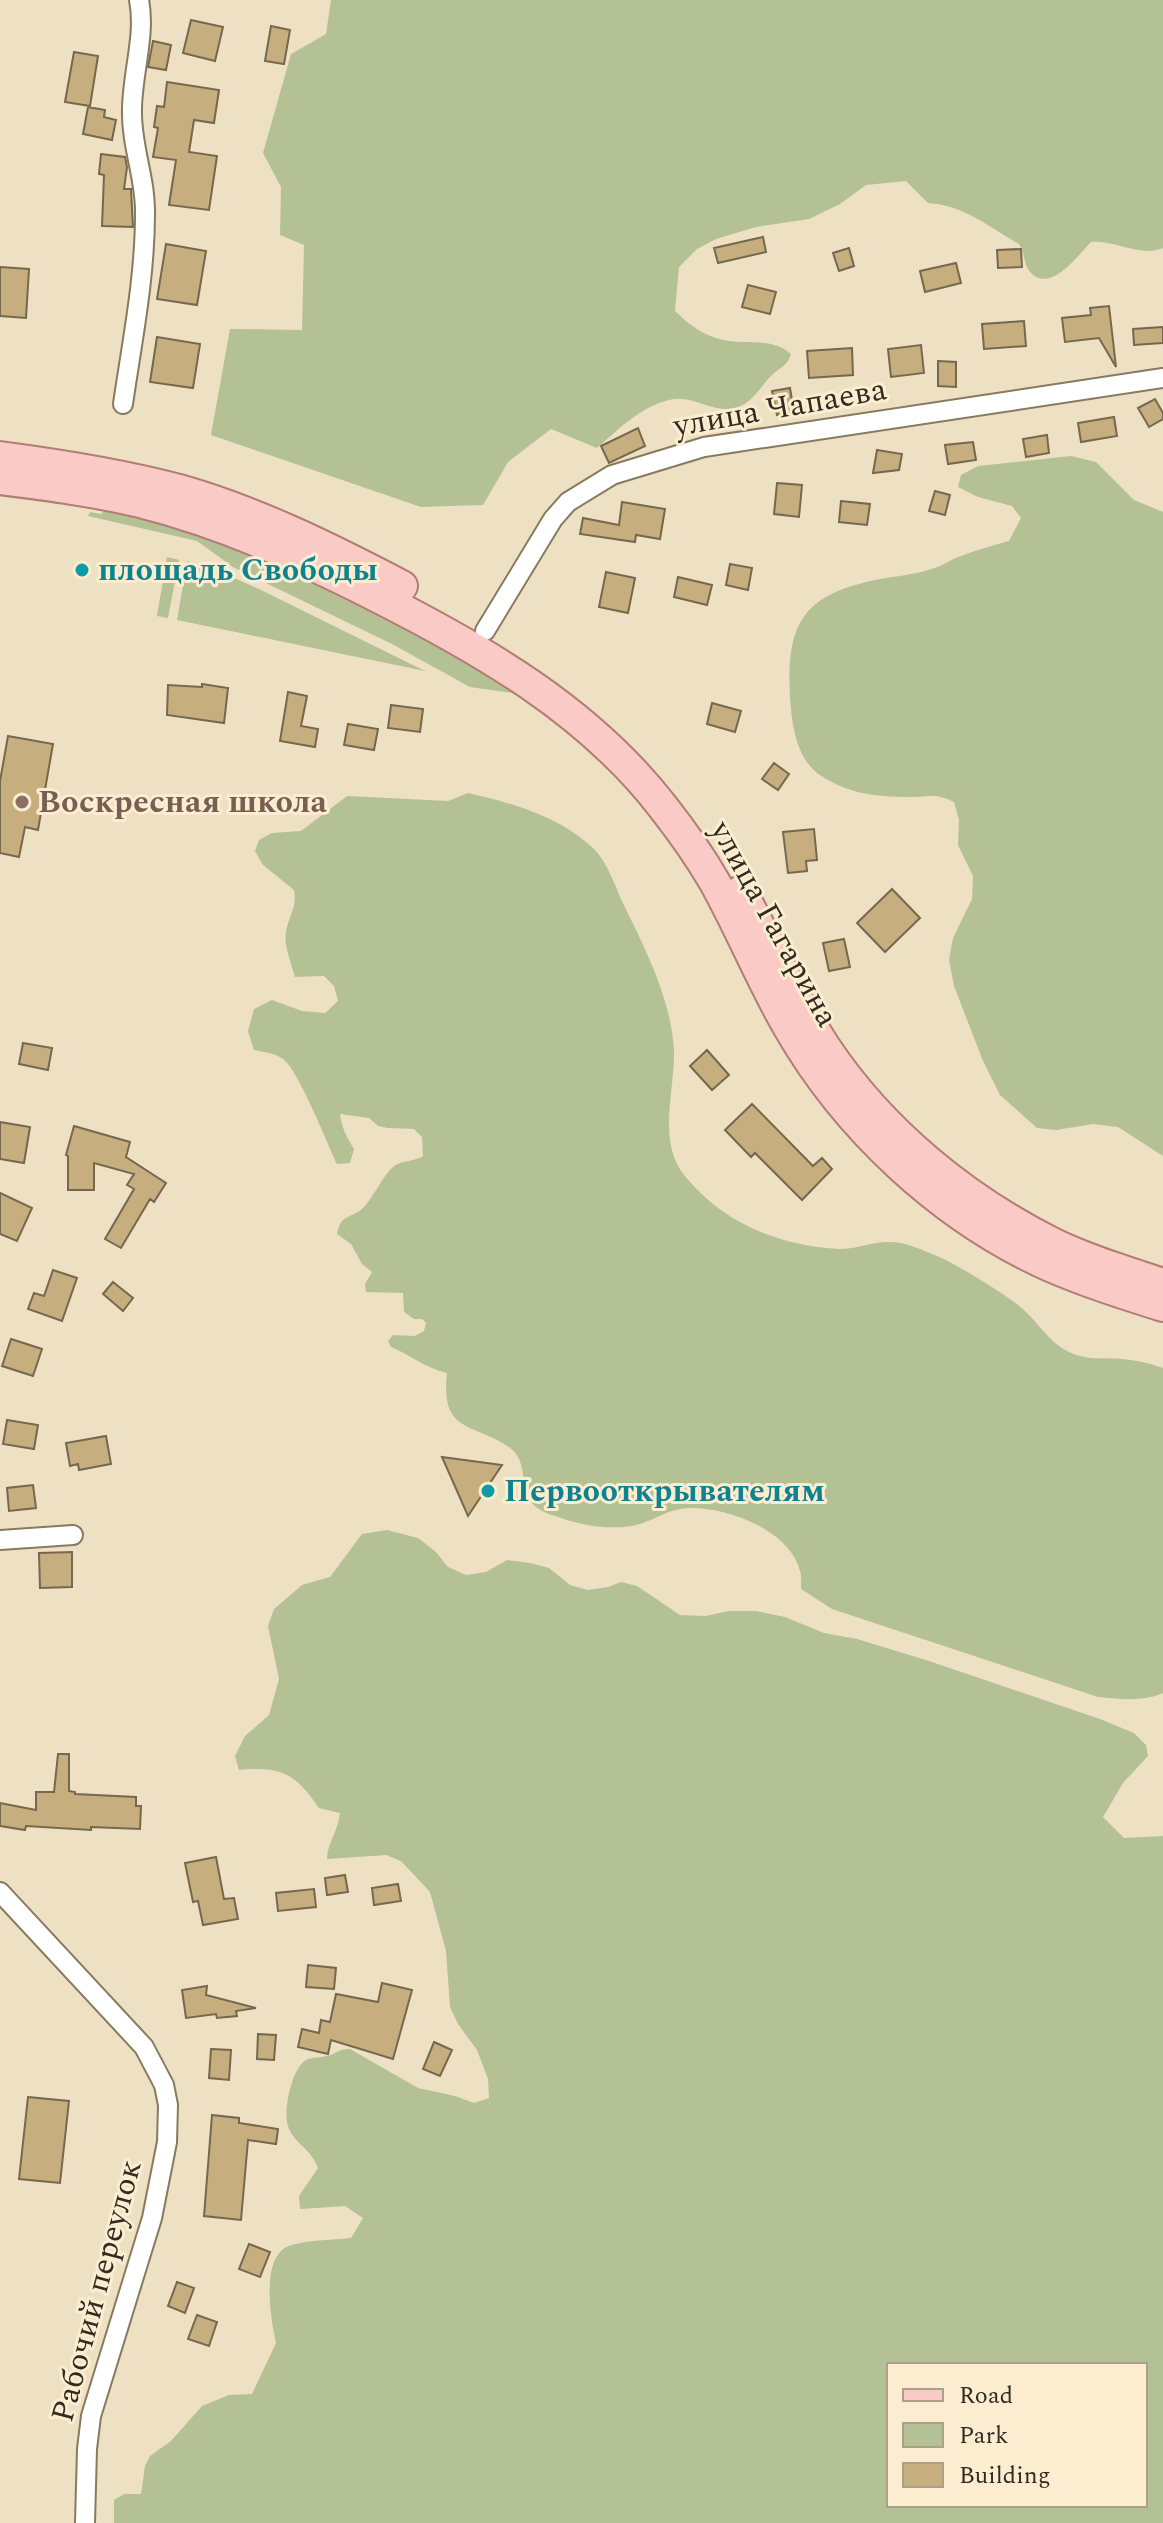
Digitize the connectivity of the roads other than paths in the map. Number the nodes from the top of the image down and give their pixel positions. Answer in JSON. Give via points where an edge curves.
{"nodes":[{"id":1,"x":139,"y":0,"type":"edge"},
{"id":2,"x":1163,"y":378,"type":"edge"},
{"id":3,"x":123,"y":404,"type":"dead end"},
{"id":4,"x":0,"y":457,"type":"edge"},
{"id":5,"x":0,"y":479,"type":"edge"},
{"id":6,"x":485,"y":631,"type":"junction"},
{"id":7,"x":1163,"y":1284,"type":"edge"},
{"id":8,"x":1163,"y":1306,"type":"edge"},
{"id":9,"x":73,"y":1535,"type":"dead end"},
{"id":10,"x":0,"y":1540,"type":"edge"},
{"id":11,"x":0,"y":1892,"type":"edge"},
{"id":12,"x":85,"y":2523,"type":"edge"}],
"edges":[{"from":1,"to":3,"type":"street","via":[[132,122],[144,191],[144,248]]},
{"from":2,"to":6,"type":"street","name":"улица Чапаева","via":[[704,447],[612,475],[568,502],[553,519]]},
{"from":4,"to":6,"type":"main road","name":"улица Гагарина","via":[[104,472],[223,505],[341,555]]},
{"from":5,"to":8,"type":"main road","name":"улица Гагарина","via":[[139,502],[259,541],[417,617],[524,679],[587,728],[661,804],[713,879],[789,1029],[873,1139],[961,1215],[1007,1243],[1049,1265]]},
{"from":6,"to":7,"type":"main road","name":"улица Гагарина","via":[[603,716],[676,791],[729,869],[804,1013],[886,1122],[946,1175],[1016,1223],[1057,1245]]},
{"from":9,"to":10,"type":"street"},
{"from":11,"to":12,"type":"street","name":"Рабочий переулок","via":[[144,2047],[160,2075],[168,2105],[167,2142],[152,2218],[91,2416]]}]}
